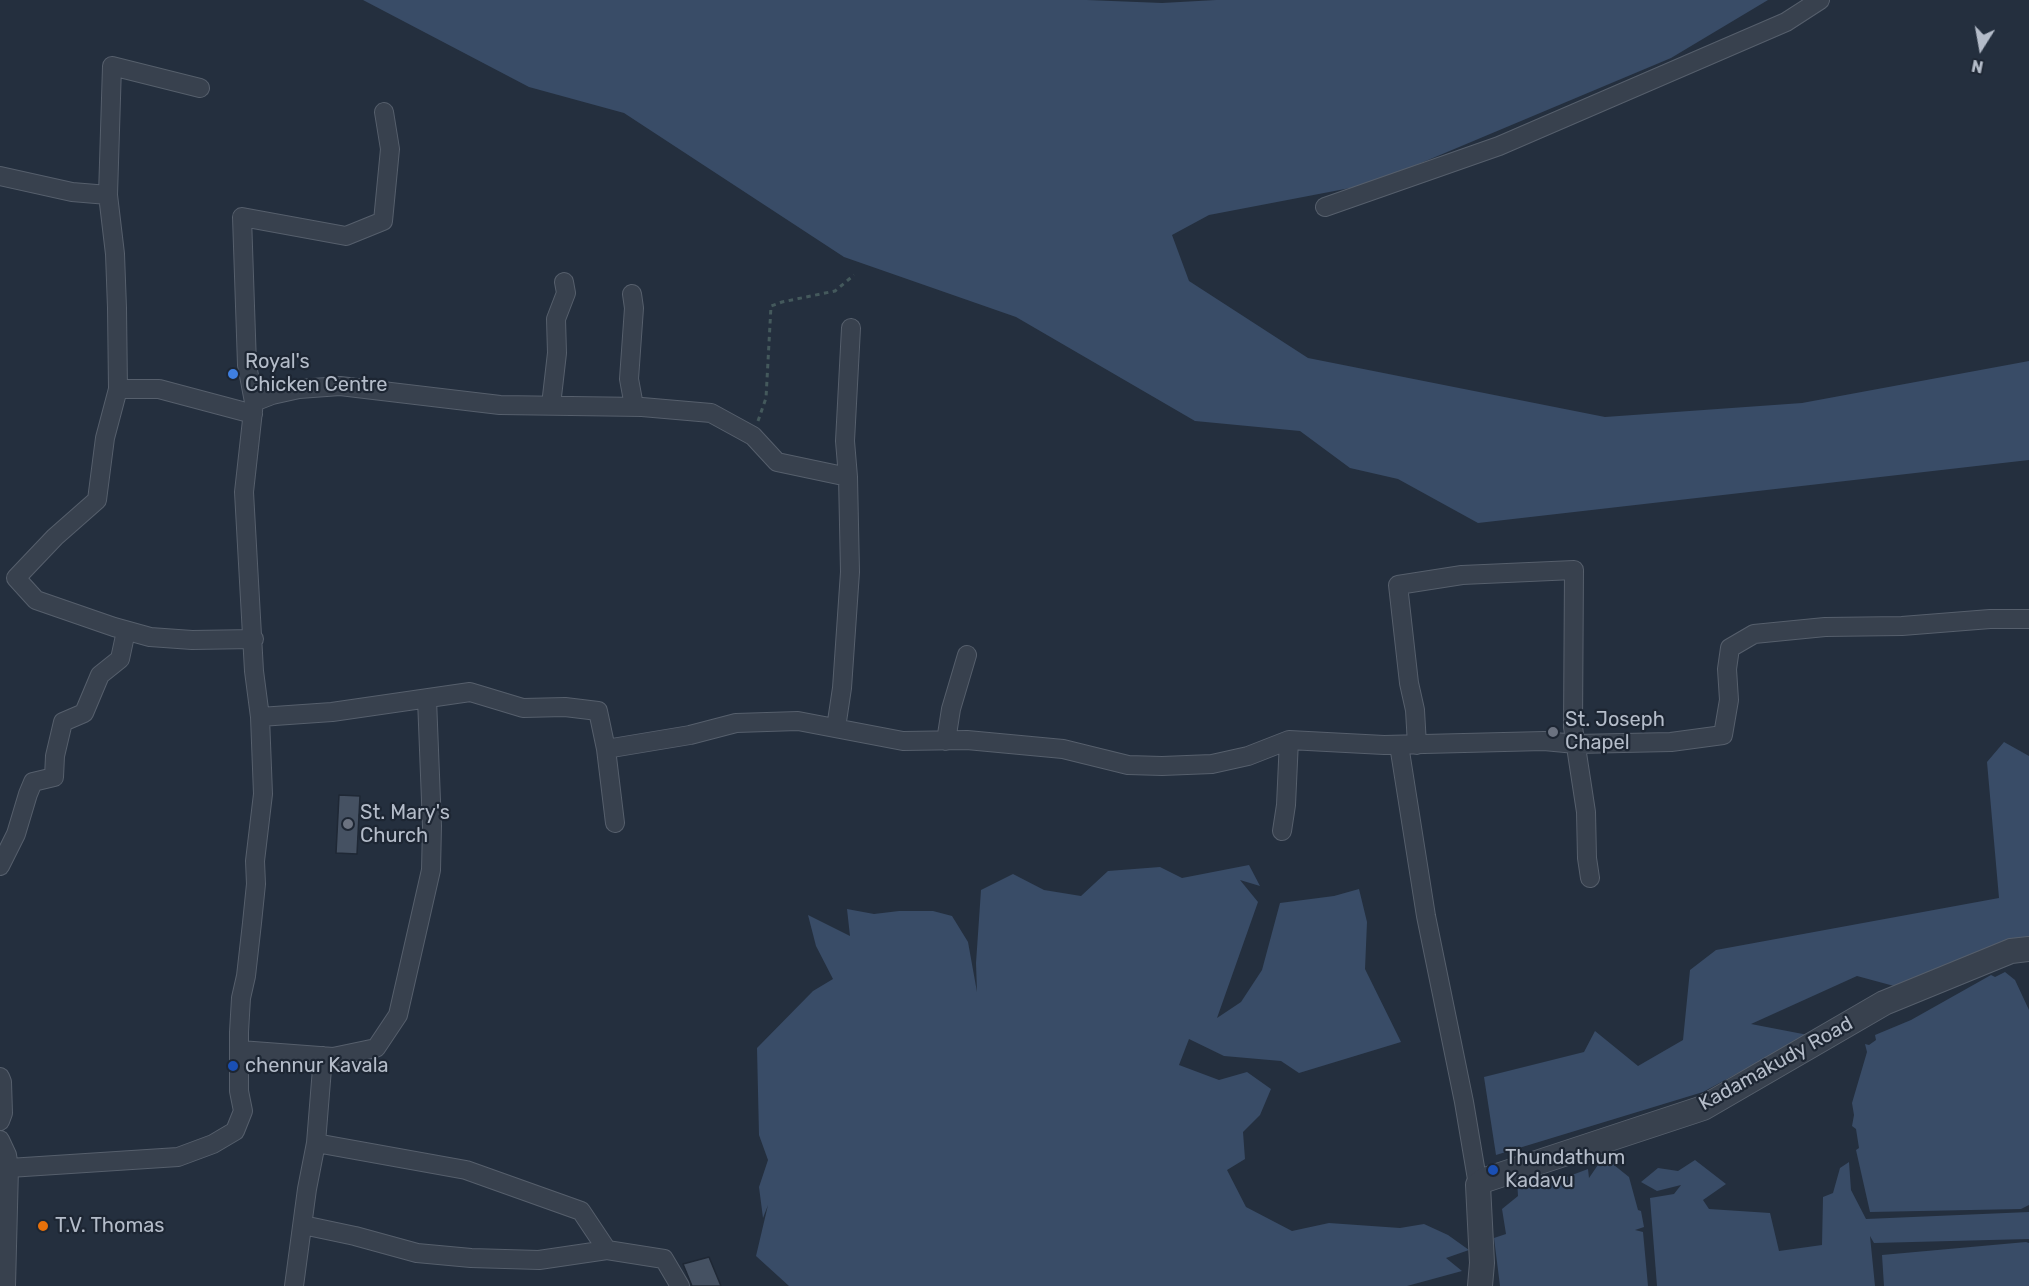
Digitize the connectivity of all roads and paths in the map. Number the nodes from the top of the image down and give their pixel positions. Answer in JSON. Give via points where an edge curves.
{"nodes":[{"id":1,"x":1820,"y":0,"type":"edge"},
{"id":2,"x":200,"y":88,"type":"dead end"},
{"id":3,"x":384,"y":112,"type":"dead end"},
{"id":4,"x":0,"y":176,"type":"edge"},
{"id":5,"x":108,"y":195,"type":"junction"},
{"id":6,"x":1325,"y":207,"type":"dead end"},
{"id":7,"x":854,"y":275,"type":"dead end"},
{"id":8,"x":564,"y":282,"type":"dead end"},
{"id":9,"x":632,"y":294,"type":"dead end"},
{"id":10,"x":850,"y":328,"type":"dead end"},
{"id":11,"x":118,"y":389,"type":"junction"},
{"id":12,"x":551,"y":405,"type":"junction"},
{"id":13,"x":634,"y":406,"type":"junction"},
{"id":14,"x":253,"y":408,"type":"junction"},
{"id":15,"x":753,"y":436,"type":"junction"},
{"id":16,"x":848,"y":477,"type":"junction"},
{"id":17,"x":2029,"y":620,"type":"edge"},
{"id":18,"x":126,"y":630,"type":"junction"},
{"id":19,"x":254,"y":639,"type":"junction"},
{"id":20,"x":967,"y":655,"type":"dead end"},
{"id":21,"x":427,"y":699,"type":"junction"},
{"id":22,"x":260,"y":717,"type":"junction"},
{"id":23,"x":836,"y":728,"type":"junction"},
{"id":24,"x":1289,"y":740,"type":"junction"},
{"id":25,"x":946,"y":741,"type":"junction"},
{"id":26,"x":1576,"y":744,"type":"junction"},
{"id":27,"x":1408,"y":745,"type":"junction"},
{"id":28,"x":606,"y":749,"type":"junction"},
{"id":29,"x":615,"y":823,"type":"dead end"},
{"id":30,"x":1282,"y":831,"type":"dead end"},
{"id":31,"x":0,"y":866,"type":"edge"},
{"id":32,"x":1590,"y":879,"type":"dead end"},
{"id":33,"x":2029,"y":949,"type":"edge"},
{"id":34,"x":240,"y":1050,"type":"junction"},
{"id":35,"x":323,"y":1056,"type":"junction"},
{"id":36,"x":0,"y":1077,"type":"edge"},
{"id":37,"x":0,"y":1121,"type":"edge"},
{"id":38,"x":0,"y":1140,"type":"edge"},
{"id":39,"x":316,"y":1143,"type":"junction"},
{"id":40,"x":9,"y":1168,"type":"junction"},
{"id":41,"x":1478,"y":1185,"type":"junction"},
{"id":42,"x":303,"y":1225,"type":"junction"},
{"id":43,"x":607,"y":1250,"type":"junction"},
{"id":44,"x":6,"y":1286,"type":"edge"},
{"id":45,"x":294,"y":1286,"type":"edge"},
{"id":46,"x":680,"y":1286,"type":"edge"},
{"id":47,"x":1480,"y":1286,"type":"edge"}],
"edges":[{"from":1,"to":6,"type":"street","via":[[1786,22],[1499,146]]},
{"from":2,"to":5,"type":"street","via":[[112,66]]},
{"from":3,"to":14,"type":"street","via":[[390,148],[383,221],[346,236],[242,217]]},
{"from":4,"to":5,"type":"street","via":[[72,192]]},
{"from":5,"to":11,"type":"street","via":[[115,265]]},
{"from":7,"to":15,"type":"path","via":[[836,291],[771,306],[766,398]]},
{"from":8,"to":12,"type":"street","via":[[566,293],[556,319]]},
{"from":9,"to":13,"type":"street","via":[[629,379]]},
{"from":10,"to":16,"type":"street","via":[[845,441]]},
{"from":11,"to":14,"type":"street","via":[[159,389]]},
{"from":11,"to":18,"type":"street","via":[[105,438],[97,500],[16,578],[36,600]]},
{"from":12,"to":13,"type":"street"},
{"from":12,"to":14,"type":"street","via":[[500,405],[340,386],[272,395]]},
{"from":13,"to":15,"type":"street","via":[[711,413]]},
{"from":14,"to":19,"type":"street","via":[[244,492]]},
{"from":15,"to":16,"type":"street","via":[[777,462]]},
{"from":16,"to":23,"type":"street","via":[[850,572]]},
{"from":17,"to":26,"type":"street","via":[[1825,627],[1754,634],[1730,648],[1729,700],[1723,735],[1671,742]]},
{"from":18,"to":19,"type":"street","via":[[150,637]]},
{"from":18,"to":31,"type":"street","via":[[120,659],[100,675],[84,713],[63,723],[54,777],[33,782],[16,834]]},
{"from":19,"to":22,"type":"street"},
{"from":20,"to":25,"type":"street"},
{"from":21,"to":22,"type":"street"},
{"from":21,"to":28,"type":"street","via":[[470,692],[523,708],[565,706],[598,711]]},
{"from":21,"to":35,"type":"street","via":[[431,870],[398,1015],[376,1048]]},
{"from":22,"to":34,"type":"street","via":[[263,794],[241,998]]},
{"from":23,"to":25,"type":"street","via":[[903,741]]},
{"from":23,"to":28,"type":"street","via":[[798,721],[736,723]]},
{"from":24,"to":25,"type":"street","via":[[1248,756],[1212,764],[1162,766],[1128,765],[1063,749]]},
{"from":24,"to":27,"type":"street"},
{"from":24,"to":30,"type":"street"},
{"from":26,"to":27,"type":"street","via":[[1544,741]]},
{"from":26,"to":27,"type":"street","via":[[1574,570],[1462,575],[1398,585],[1414,710]]},
{"from":26,"to":32,"type":"street"},
{"from":27,"to":41,"type":"street","via":[[1426,916]]},
{"from":28,"to":29,"type":"street"},
{"from":33,"to":41,"type":"street","name":"Kadamakudy Road","via":[[2011,951],[1884,1003],[1703,1108]]},
{"from":34,"to":35,"type":"street"},
{"from":34,"to":40,"type":"street","via":[[238,1091],[243,1111],[235,1131],[213,1144],[178,1157]]},
{"from":35,"to":39,"type":"street"},
{"from":36,"to":37,"type":"street"},
{"from":38,"to":40,"type":"street"},
{"from":39,"to":42,"type":"street"},
{"from":39,"to":43,"type":"street","via":[[466,1170],[581,1211]]},
{"from":40,"to":44,"type":"street"},
{"from":41,"to":47,"type":"street"},
{"from":42,"to":43,"type":"street","via":[[417,1253],[471,1258],[539,1260]]},
{"from":42,"to":45,"type":"street"},
{"from":43,"to":46,"type":"street","via":[[664,1259]]}]}
